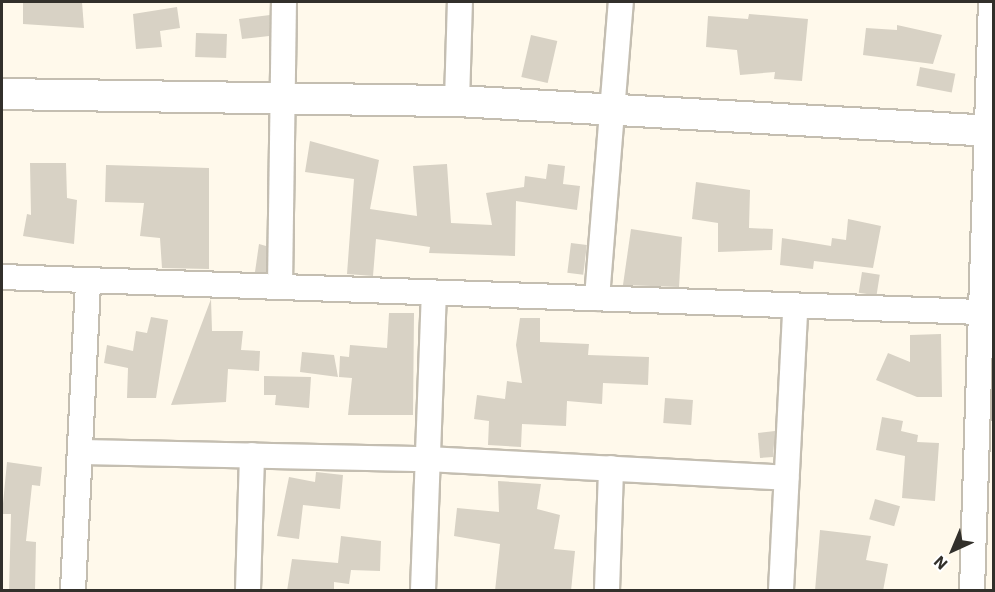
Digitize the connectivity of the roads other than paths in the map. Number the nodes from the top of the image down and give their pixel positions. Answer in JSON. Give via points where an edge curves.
{"nodes":[{"id":1,"x":284,"y":2,"type":"edge"},
{"id":2,"x":460,"y":2,"type":"edge"},
{"id":3,"x":621,"y":2,"type":"edge"},
{"id":4,"x":991,"y":2,"type":"edge"},
{"id":5,"x":2,"y":94,"type":"edge"},
{"id":6,"x":284,"y":96,"type":"junction"},
{"id":7,"x":457,"y":101,"type":"junction"},
{"id":8,"x":610,"y":112,"type":"junction"},
{"id":9,"x":989,"y":131,"type":"edge"},
{"id":10,"x":2,"y":278,"type":"edge"},
{"id":11,"x":88,"y":282,"type":"junction"},
{"id":12,"x":280,"y":286,"type":"junction"},
{"id":13,"x":434,"y":293,"type":"junction"},
{"id":14,"x":597,"y":298,"type":"junction"},
{"id":15,"x":795,"y":309,"type":"junction"},
{"id":16,"x":979,"y":312,"type":"junction"},
{"id":17,"x":82,"y":452,"type":"junction"},
{"id":18,"x":252,"y":455,"type":"junction"},
{"id":19,"x":427,"y":459,"type":"junction"},
{"id":20,"x":611,"y":468,"type":"junction"},
{"id":21,"x":786,"y":478,"type":"junction"},
{"id":22,"x":983,"y":504,"type":"edge"},
{"id":23,"x":74,"y":591,"type":"edge"},
{"id":24,"x":248,"y":591,"type":"edge"},
{"id":25,"x":423,"y":591,"type":"edge"},
{"id":26,"x":607,"y":591,"type":"edge"},
{"id":27,"x":781,"y":591,"type":"edge"},
{"id":28,"x":972,"y":591,"type":"edge"}],
"edges":[{"from":1,"to":6,"type":"street"},
{"from":2,"to":7,"type":"street"},
{"from":3,"to":8,"type":"street"},
{"from":4,"to":9,"type":"street"},
{"from":5,"to":6,"type":"street"},
{"from":6,"to":7,"type":"street"},
{"from":6,"to":12,"type":"street"},
{"from":7,"to":8,"type":"street"},
{"from":8,"to":9,"type":"street"},
{"from":8,"to":14,"type":"street"},
{"from":9,"to":16,"type":"street"},
{"from":10,"to":11,"type":"street"},
{"from":11,"to":12,"type":"street"},
{"from":11,"to":17,"type":"street"},
{"from":12,"to":13,"type":"street"},
{"from":13,"to":14,"type":"street"},
{"from":13,"to":19,"type":"street"},
{"from":14,"to":15,"type":"street"},
{"from":15,"to":16,"type":"street"},
{"from":15,"to":21,"type":"street"},
{"from":16,"to":22,"type":"street"},
{"from":17,"to":18,"type":"street"},
{"from":17,"to":23,"type":"street"},
{"from":18,"to":19,"type":"street"},
{"from":18,"to":24,"type":"street"},
{"from":19,"to":20,"type":"street"},
{"from":19,"to":25,"type":"street"},
{"from":20,"to":21,"type":"street"},
{"from":20,"to":26,"type":"street"},
{"from":21,"to":27,"type":"street"},
{"from":22,"to":28,"type":"street"}]}
